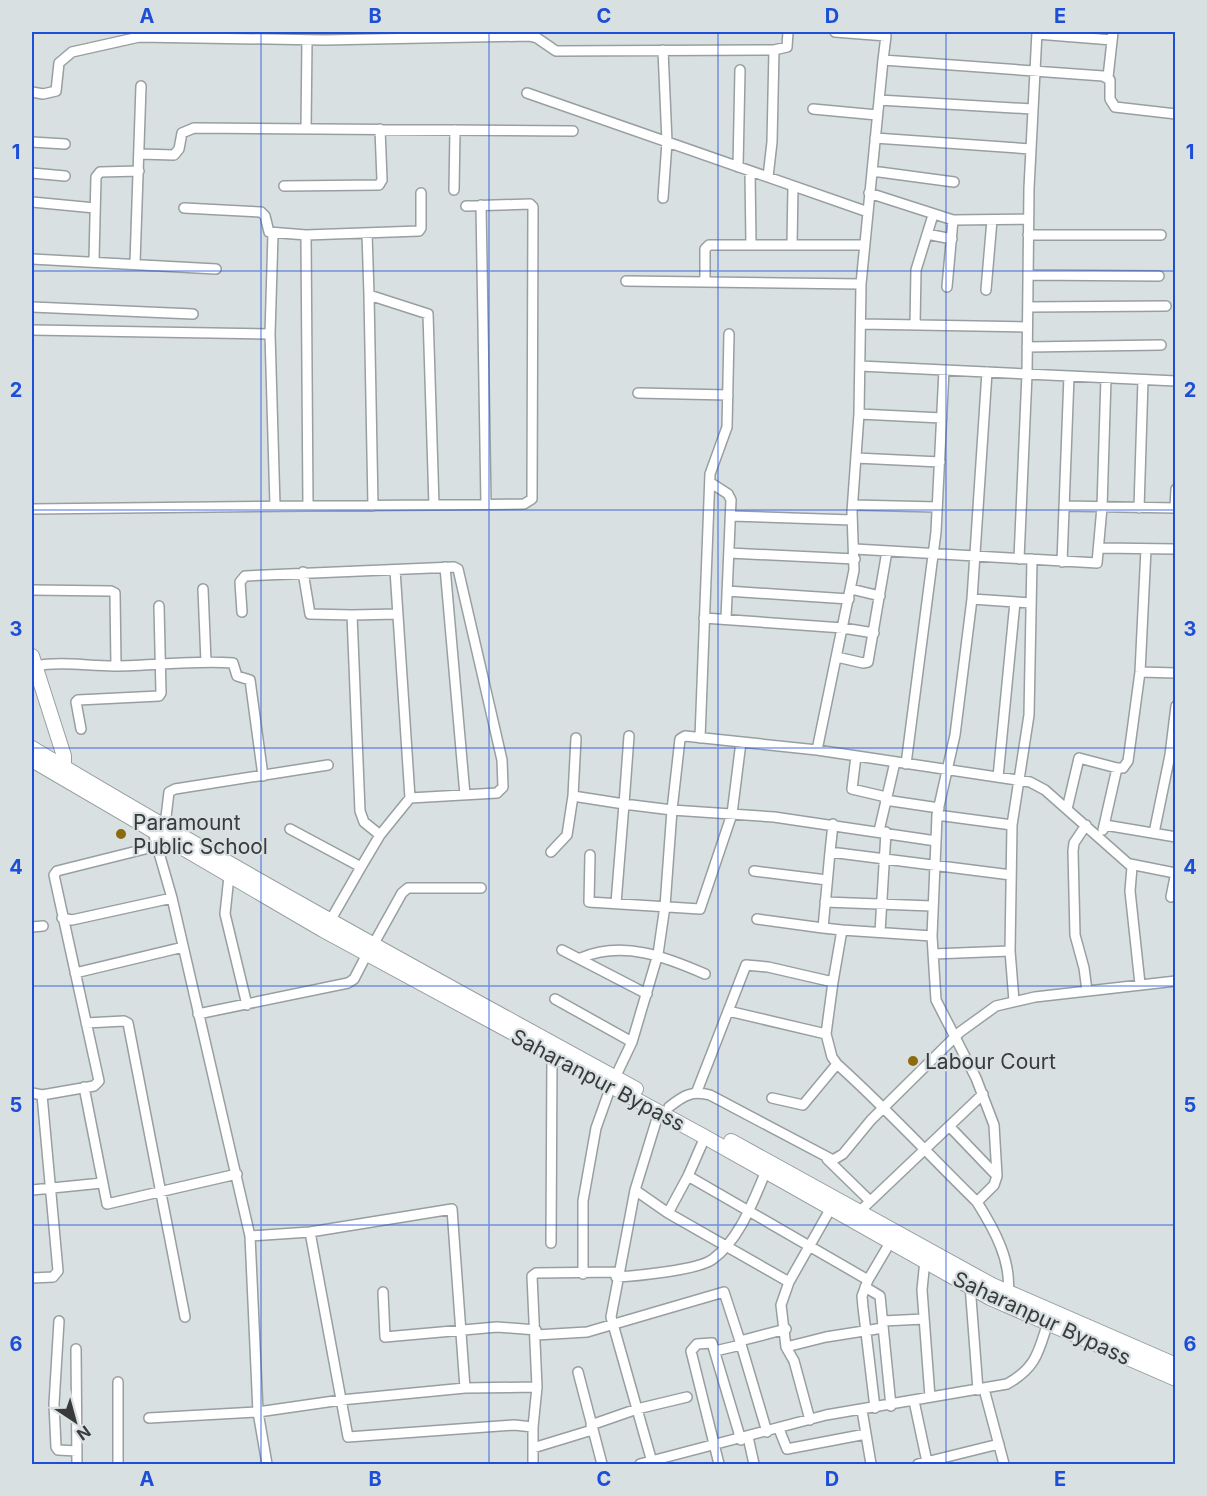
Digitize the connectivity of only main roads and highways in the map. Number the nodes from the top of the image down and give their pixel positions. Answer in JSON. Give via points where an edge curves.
{"nodes":[{"id":1,"x":33,"y":661,"type":"edge"},
{"id":2,"x":32,"y":748,"type":"edge"},
{"id":3,"x":32,"y":760,"type":"edge"},
{"id":4,"x":61,"y":771,"type":"junction"},
{"id":5,"x":157,"y":827,"type":"junction"},
{"id":6,"x":346,"y":936,"type":"junction"},
{"id":7,"x":370,"y":950,"type":"junction"},
{"id":8,"x":613,"y":1082,"type":"junction"},
{"id":9,"x":664,"y":1109,"type":"junction"},
{"id":10,"x":970,"y":1280,"type":"junction"},
{"id":11,"x":1050,"y":1317,"type":"junction"},
{"id":12,"x":1176,"y":1365,"type":"edge"},
{"id":13,"x":1176,"y":1379,"type":"edge"}],
"edges":[{"from":1,"to":4,"type":"main road","via":[[64,756]]},
{"from":2,"to":4,"type":"main road"},
{"from":3,"to":4,"type":"main road","name":"Saharanpur Bypass"},
{"from":4,"to":5,"type":"main road","name":"Saharanpur Bypass"},
{"from":5,"to":6,"type":"main road","name":"Saharanpur Bypass","via":[[229,876]]},
{"from":5,"to":6,"type":"main road","via":[[330,921]]},
{"from":6,"to":7,"type":"main road","name":"Saharanpur Bypass"},
{"from":7,"to":8,"type":"main road"},
{"from":7,"to":8,"type":"main road","name":"Saharanpur Bypass","via":[[552,1055]]},
{"from":8,"to":9,"type":"main road","name":"Saharanpur Bypass"},
{"from":9,"to":10,"type":"main road","via":[[859,1212]]},
{"from":9,"to":10,"type":"main road","name":"Saharanpur Bypass","via":[[705,1137],[891,1242]]},
{"from":10,"to":11,"type":"main road","name":"Saharanpur Bypass"},
{"from":11,"to":12,"type":"main road"},
{"from":11,"to":13,"type":"main road","name":"Saharanpur Bypass"}]}
